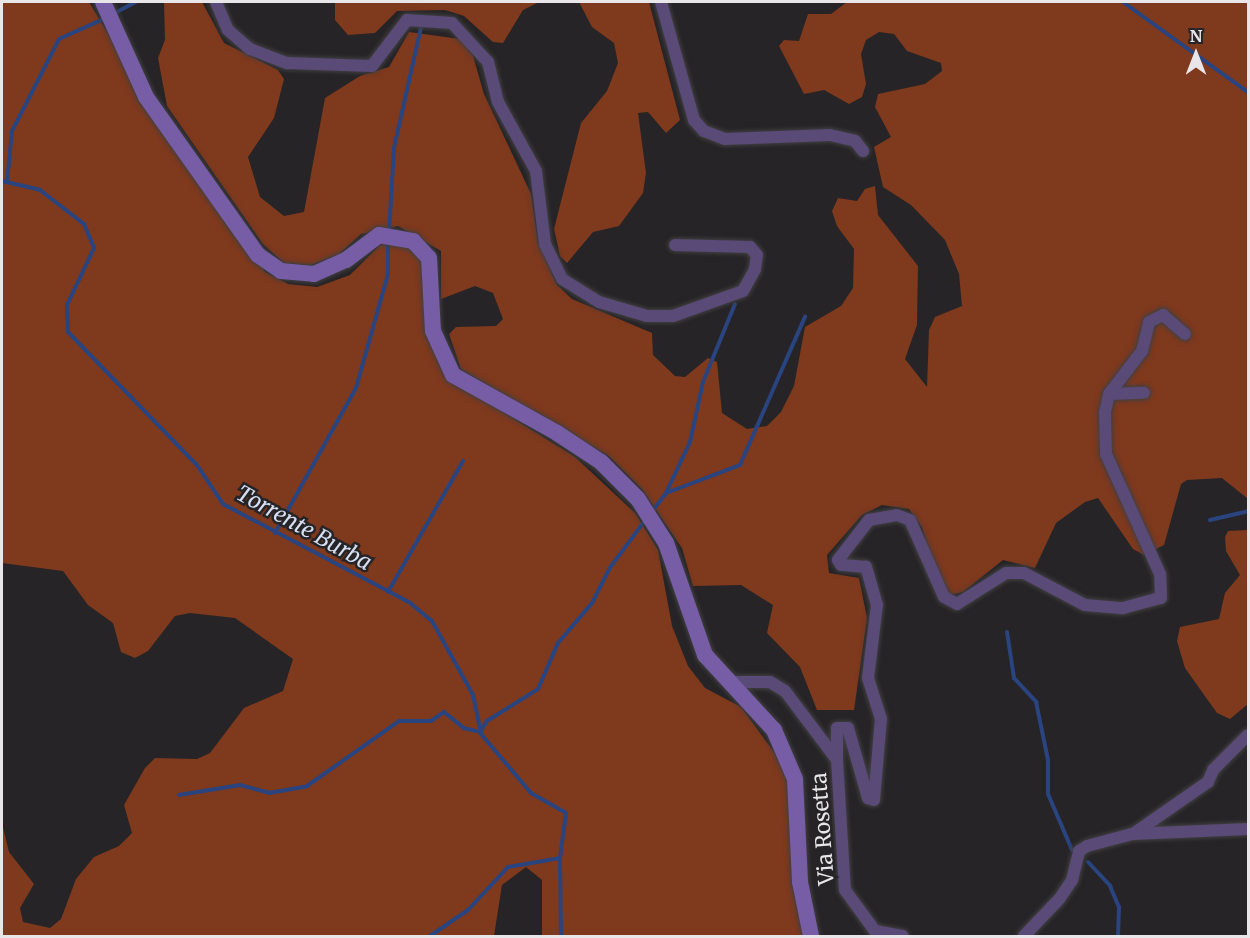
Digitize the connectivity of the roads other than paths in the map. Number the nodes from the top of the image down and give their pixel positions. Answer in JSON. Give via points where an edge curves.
{"nodes":[{"id":1,"x":103,"y":2,"type":"edge"},
{"id":2,"x":216,"y":2,"type":"edge"},
{"id":3,"x":661,"y":2,"type":"edge"},
{"id":4,"x":863,"y":151,"type":"dead end"},
{"id":5,"x":675,"y":245,"type":"dead end"},
{"id":6,"x":1185,"y":334,"type":"dead end"},
{"id":7,"x":1144,"y":393,"type":"dead end"},
{"id":8,"x":1109,"y":394,"type":"junction"},
{"id":9,"x":729,"y":682,"type":"junction"},
{"id":10,"x":1248,"y":735,"type":"edge"},
{"id":11,"x":837,"y":760,"type":"junction"},
{"id":12,"x":1248,"y":829,"type":"edge"},
{"id":13,"x":1132,"y":834,"type":"junction"},
{"id":14,"x":811,"y":936,"type":"edge"},
{"id":15,"x":903,"y":936,"type":"edge"},
{"id":16,"x":1024,"y":936,"type":"edge"}],
"edges":[{"from":1,"to":9,"type":"street","via":[[147,98],[258,255],[281,272],[314,274],[346,260],[379,235],[413,241],[429,258],[433,331],[453,375],[601,462],[638,499],[666,543],[705,655]]},
{"from":2,"to":5,"type":"street","via":[[228,30],[250,50],[287,63],[372,66],[407,20],[452,22],[488,62],[498,102],[536,171],[545,244],[562,279],[599,302],[646,316],[673,316],[744,291],[755,269],[757,255],[750,247]]},
{"from":3,"to":4,"type":"street","via":[[694,120],[704,131],[725,139],[830,135],[855,141]]},
{"from":6,"to":8,"type":"street","via":[[1163,315],[1149,321],[1142,351]]},
{"from":7,"to":8,"type":"street"},
{"from":8,"to":11,"type":"street","via":[[1106,454],[1160,574],[1161,598],[1124,608],[1085,605],[1024,573],[1006,573],[957,604],[944,597],[910,520],[897,515],[869,520],[838,560],[842,565],[866,567],[877,605],[868,678],[880,719],[874,800],[868,798],[849,728],[837,728]]},
{"from":9,"to":11,"type":"street","name":"Via Rosetta","via":[[770,682],[786,691]]},
{"from":9,"to":14,"type":"street","via":[[774,730],[795,779],[800,882]]},
{"from":10,"to":13,"type":"street","via":[[1213,770],[1209,782]]},
{"from":11,"to":15,"type":"street","name":"Via Rosetta","via":[[845,890],[875,931]]},
{"from":12,"to":13,"type":"street"},
{"from":13,"to":16,"type":"street","via":[[1079,851],[1072,880],[1043,921]]}]}
